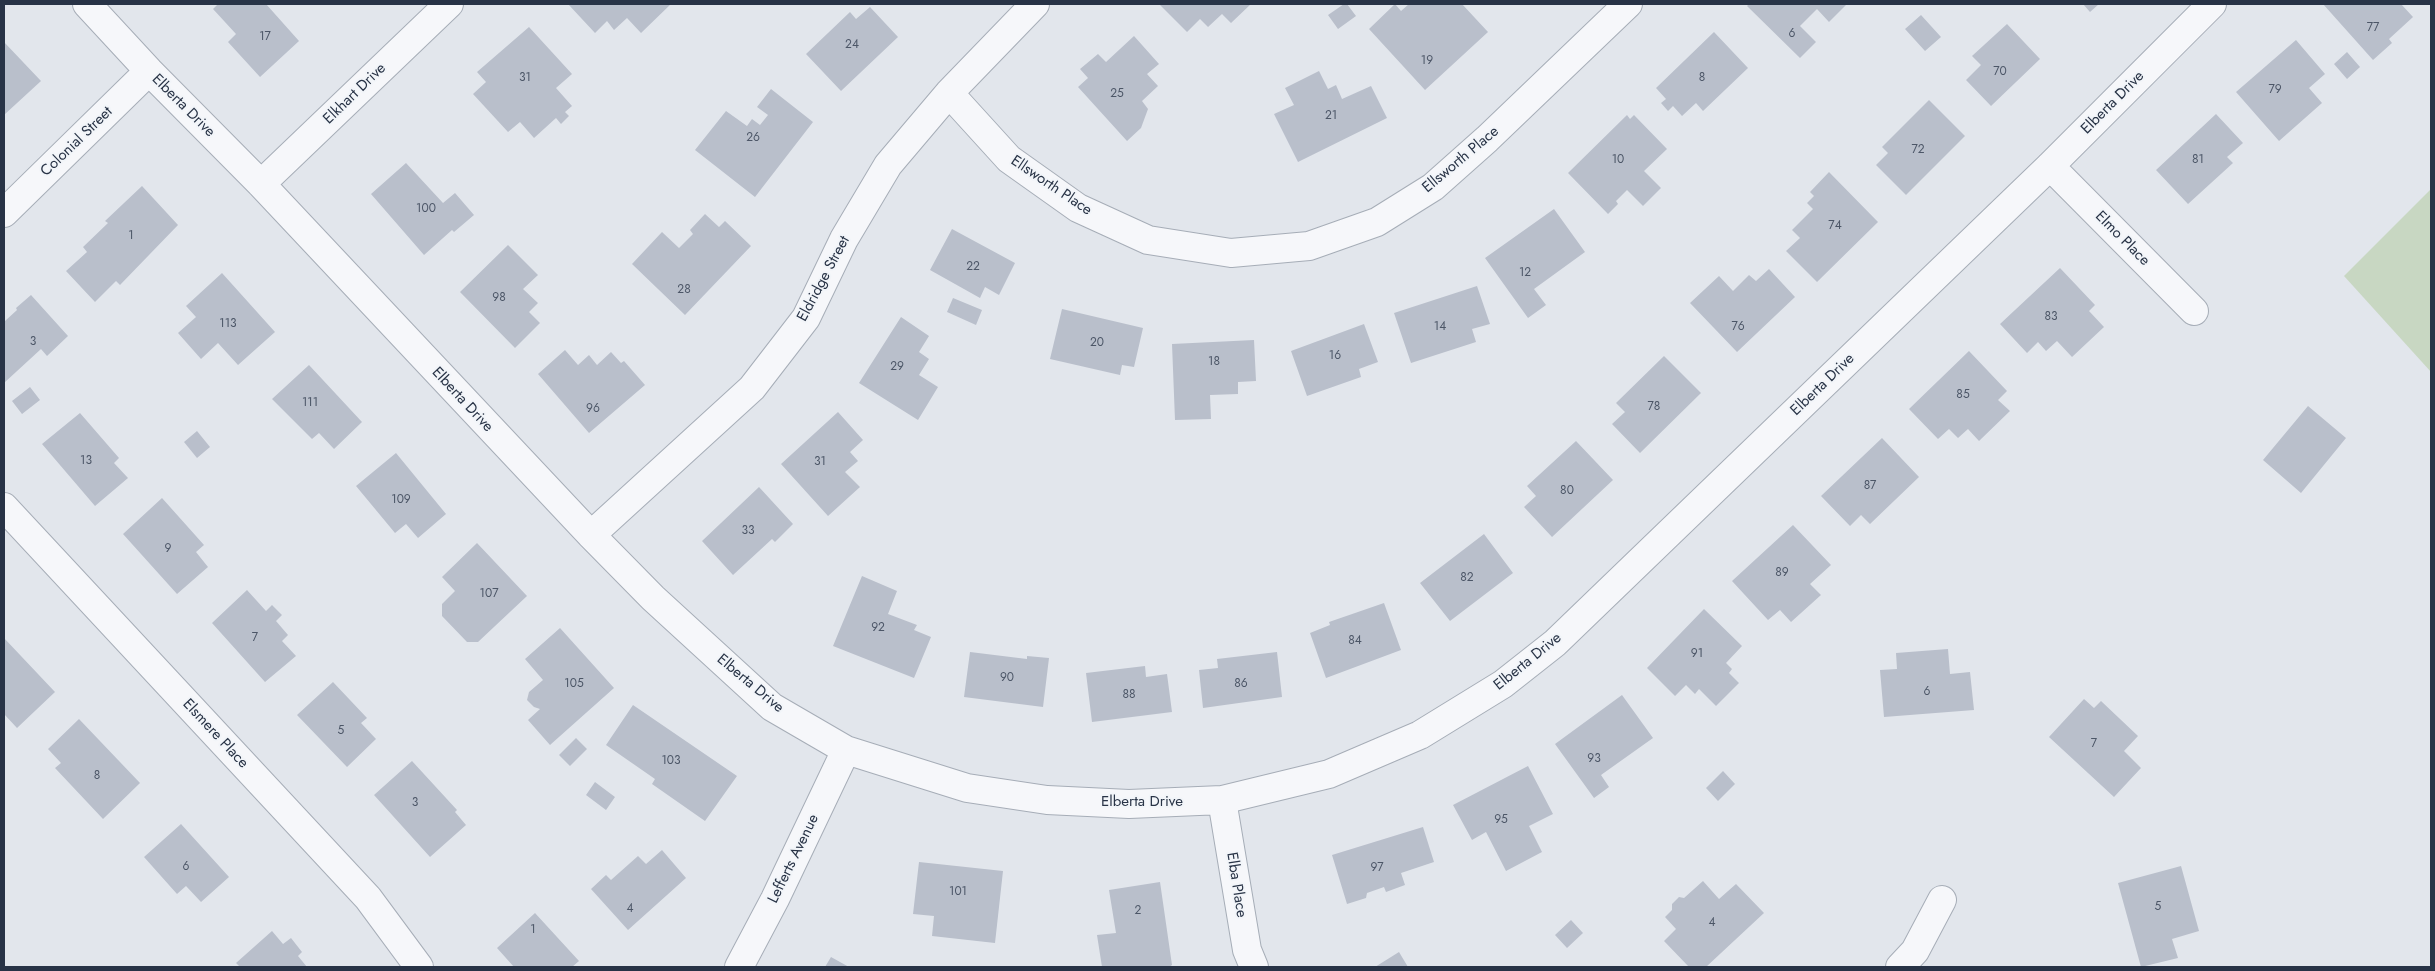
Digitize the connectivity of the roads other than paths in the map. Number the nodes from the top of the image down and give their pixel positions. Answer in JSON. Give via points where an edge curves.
{"nodes":[{"id":1,"x":88,"y":4,"type":"edge"},
{"id":2,"x":449,"y":4,"type":"edge"},
{"id":3,"x":1035,"y":4,"type":"edge"},
{"id":4,"x":1628,"y":4,"type":"edge"},
{"id":5,"x":2212,"y":4,"type":"edge"},
{"id":6,"x":149,"y":71,"type":"junction"},
{"id":7,"x":950,"y":93,"type":"junction"},
{"id":8,"x":2050,"y":166,"type":"junction"},
{"id":9,"x":261,"y":184,"type":"junction"},
{"id":10,"x":4,"y":213,"type":"edge"},
{"id":11,"x":2194,"y":311,"type":"dead end"},
{"id":12,"x":4,"y":507,"type":"edge"},
{"id":13,"x":591,"y":535,"type":"junction"},
{"id":14,"x":846,"y":750,"type":"junction"},
{"id":15,"x":1222,"y":800,"type":"junction"},
{"id":16,"x":1942,"y":900,"type":"dead end"},
{"id":17,"x":419,"y":967,"type":"edge"},
{"id":18,"x":739,"y":967,"type":"edge"},
{"id":19,"x":1254,"y":967,"type":"edge"},
{"id":20,"x":1900,"y":967,"type":"edge"}],
"edges":[{"from":1,"to":6,"type":"street","name":"Elberta Drive"},
{"from":2,"to":9,"type":"street","name":"Elkhart Drive"},
{"from":3,"to":7,"type":"street","name":"Eldridge Street"},
{"from":4,"to":7,"type":"street","name":"Ellsworth Place","via":[[1487,140],[1433,187],[1377,222],[1310,246],[1231,253],[1148,240],[1078,208],[1009,159]]},
{"from":5,"to":8,"type":"street","name":"Elberta Drive"},
{"from":6,"to":9,"type":"street","name":"Elberta Drive"},
{"from":6,"to":10,"type":"street","name":"Colonial Street"},
{"from":7,"to":13,"type":"street","name":"Eldridge Street","via":[[888,166],[844,239],[806,318],[752,388]]},
{"from":8,"to":11,"type":"street","name":"Elmo Place"},
{"from":8,"to":15,"type":"street","name":"Elberta Drive","via":[[1555,642],[1503,684],[1420,735],[1329,774]]},
{"from":9,"to":13,"type":"street","name":"Elberta Drive"},
{"from":12,"to":17,"type":"street","name":"Elsmere Place","via":[[368,898]]},
{"from":13,"to":14,"type":"street","name":"Elberta Drive","via":[[653,598],[772,706]]},
{"from":14,"to":15,"type":"street","name":"Elberta Drive","via":[[967,788],[1047,800],[1129,804]]},
{"from":14,"to":18,"type":"street","name":"Lefferts Avenue","via":[[775,900]]},
{"from":15,"to":19,"type":"street","name":"Elba Place","via":[[1247,950]]},
{"from":16,"to":20,"type":"street","via":[[1915,951]]}]}
